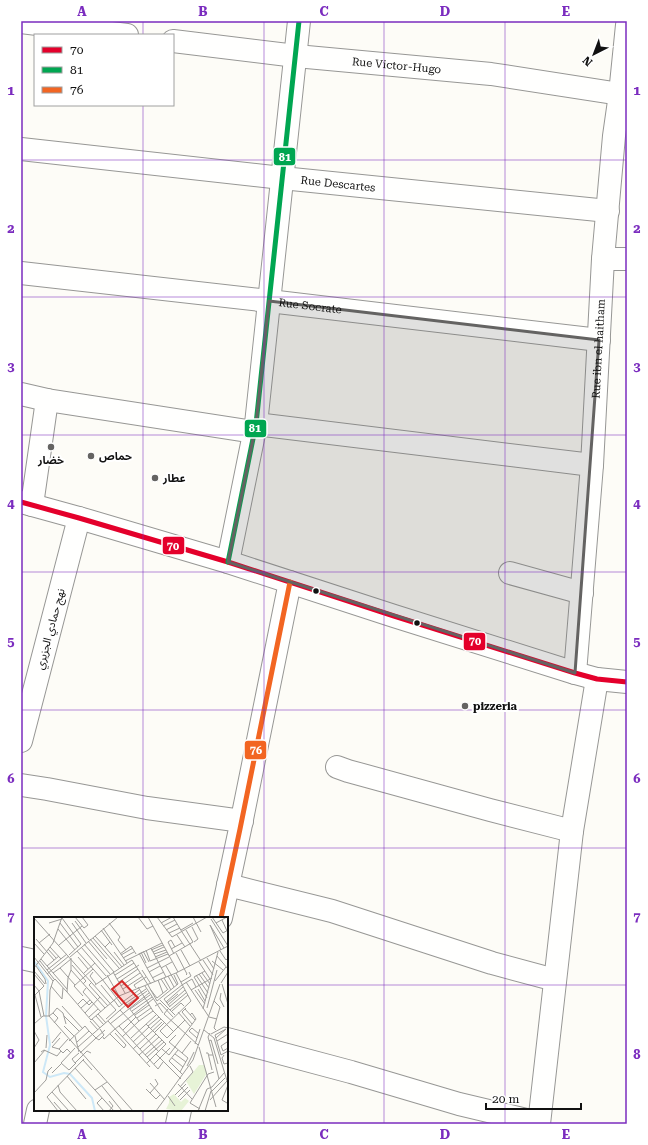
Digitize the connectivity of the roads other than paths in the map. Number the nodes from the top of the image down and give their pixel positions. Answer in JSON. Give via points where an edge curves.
{"nodes":[{"id":1,"x":300,"y":21,"type":"edge"},
{"id":2,"x":21,"y":22,"type":"edge"},
{"id":3,"x":627,"y":25,"type":"edge"},
{"id":4,"x":119,"y":34,"type":"edge"},
{"id":5,"x":174,"y":41,"type":"edge"},
{"id":6,"x":296,"y":56,"type":"junction"},
{"id":7,"x":620,"y":94,"type":"junction"},
{"id":8,"x":620,"y":136,"type":"edge"},
{"id":9,"x":21,"y":149,"type":"edge"},
{"id":10,"x":282,"y":178,"type":"junction"},
{"id":11,"x":608,"y":211,"type":"junction"},
{"id":12,"x":603,"y":259,"type":"junction"},
{"id":13,"x":627,"y":259,"type":"edge"},
{"id":14,"x":21,"y":273,"type":"edge"},
{"id":15,"x":269,"y":301,"type":"junction"},
{"id":16,"x":599,"y":340,"type":"junction"},
{"id":17,"x":21,"y":394,"type":"edge"},
{"id":18,"x":47,"y":400,"type":"junction"},
{"id":19,"x":255,"y":428,"type":"junction"},
{"id":20,"x":592,"y":465,"type":"junction"},
{"id":21,"x":26,"y":504,"type":"edge"},
{"id":22,"x":79,"y":518,"type":"junction"},
{"id":23,"x":228,"y":562,"type":"junction"},
{"id":24,"x":510,"y":573,"type":"dead end"},
{"id":25,"x":290,"y":582,"type":"junction"},
{"id":26,"x":582,"y":593,"type":"junction"},
{"id":27,"x":575,"y":673,"type":"junction"},
{"id":28,"x":597,"y":678,"type":"junction"},
{"id":29,"x":627,"y":682,"type":"edge"},
{"id":30,"x":21,"y":741,"type":"edge"},
{"id":31,"x":337,"y":767,"type":"dead end"},
{"id":32,"x":21,"y":786,"type":"edge"},
{"id":33,"x":242,"y":821,"type":"junction"},
{"id":34,"x":572,"y":831,"type":"junction"},
{"id":35,"x":228,"y":885,"type":"junction"},
{"id":36,"x":221,"y":917,"type":"edge"},
{"id":37,"x":21,"y":958,"type":"edge"},
{"id":38,"x":34,"y":961,"type":"edge"},
{"id":39,"x":555,"y":980,"type":"junction"},
{"id":40,"x":228,"y":1039,"type":"edge"},
{"id":41,"x":38,"y":1111,"type":"edge"},
{"id":42,"x":180,"y":1111,"type":"edge"},
{"id":43,"x":35,"y":1124,"type":"edge"},
{"id":44,"x":177,"y":1124,"type":"edge"},
{"id":45,"x":539,"y":1124,"type":"edge"}],
"edges":[{"from":1,"to":6,"type":"street"},
{"from":2,"to":4,"type":"street"},
{"from":3,"to":7,"type":"street","name":"Rue ibn el haitham"},
{"from":5,"to":6,"type":"street","name":"Rue Victor-Hugo"},
{"from":6,"to":7,"type":"street","name":"Rue Victor-Hugo","via":[[491,74]]},
{"from":6,"to":10,"type":"street"},
{"from":7,"to":8,"type":"street","name":"Rue ibn el haitham"},
{"from":8,"to":11,"type":"street","name":"Rue ibn el haitham"},
{"from":9,"to":10,"type":"street","name":"Rue Descartes"},
{"from":10,"to":11,"type":"street","name":"Rue Descartes"},
{"from":10,"to":15,"type":"street"},
{"from":11,"to":12,"type":"street","name":"Rue ibn el haitham"},
{"from":12,"to":13,"type":"street"},
{"from":12,"to":16,"type":"street","name":"Rue ibn el haitham"},
{"from":14,"to":15,"type":"street","name":"Rue Socrate"},
{"from":15,"to":16,"type":"street","name":"Rue Socrate"},
{"from":15,"to":19,"type":"street"},
{"from":16,"to":20,"type":"street","name":"Rue ibn el haitham"},
{"from":17,"to":18,"type":"street"},
{"from":18,"to":19,"type":"street"},
{"from":18,"to":21,"type":"street"},
{"from":19,"to":20,"type":"street"},
{"from":19,"to":23,"type":"street"},
{"from":20,"to":26,"type":"street","name":"Rue ibn el haitham"},
{"from":21,"to":22,"type":"street"},
{"from":22,"to":23,"type":"street"},
{"from":22,"to":30,"type":"street","name":"نهج حمادي الجزيري"},
{"from":23,"to":25,"type":"street"},
{"from":24,"to":26,"type":"street"},
{"from":25,"to":27,"type":"street"},
{"from":25,"to":33,"type":"street"},
{"from":26,"to":27,"type":"street","name":"Rue ibn el haitham"},
{"from":27,"to":28,"type":"street"},
{"from":28,"to":29,"type":"street"},
{"from":28,"to":34,"type":"street"},
{"from":31,"to":34,"type":"street"},
{"from":32,"to":33,"type":"street","via":[[147,808]]},
{"from":33,"to":35,"type":"street"},
{"from":34,"to":39,"type":"street"},
{"from":35,"to":36,"type":"street"},
{"from":35,"to":39,"type":"street","via":[[332,911],[492,963]]},
{"from":37,"to":38,"type":"street"},
{"from":39,"to":45,"type":"street"},
{"from":40,"to":45,"type":"street"},
{"from":41,"to":43,"type":"street"},
{"from":42,"to":44,"type":"street"}]}
